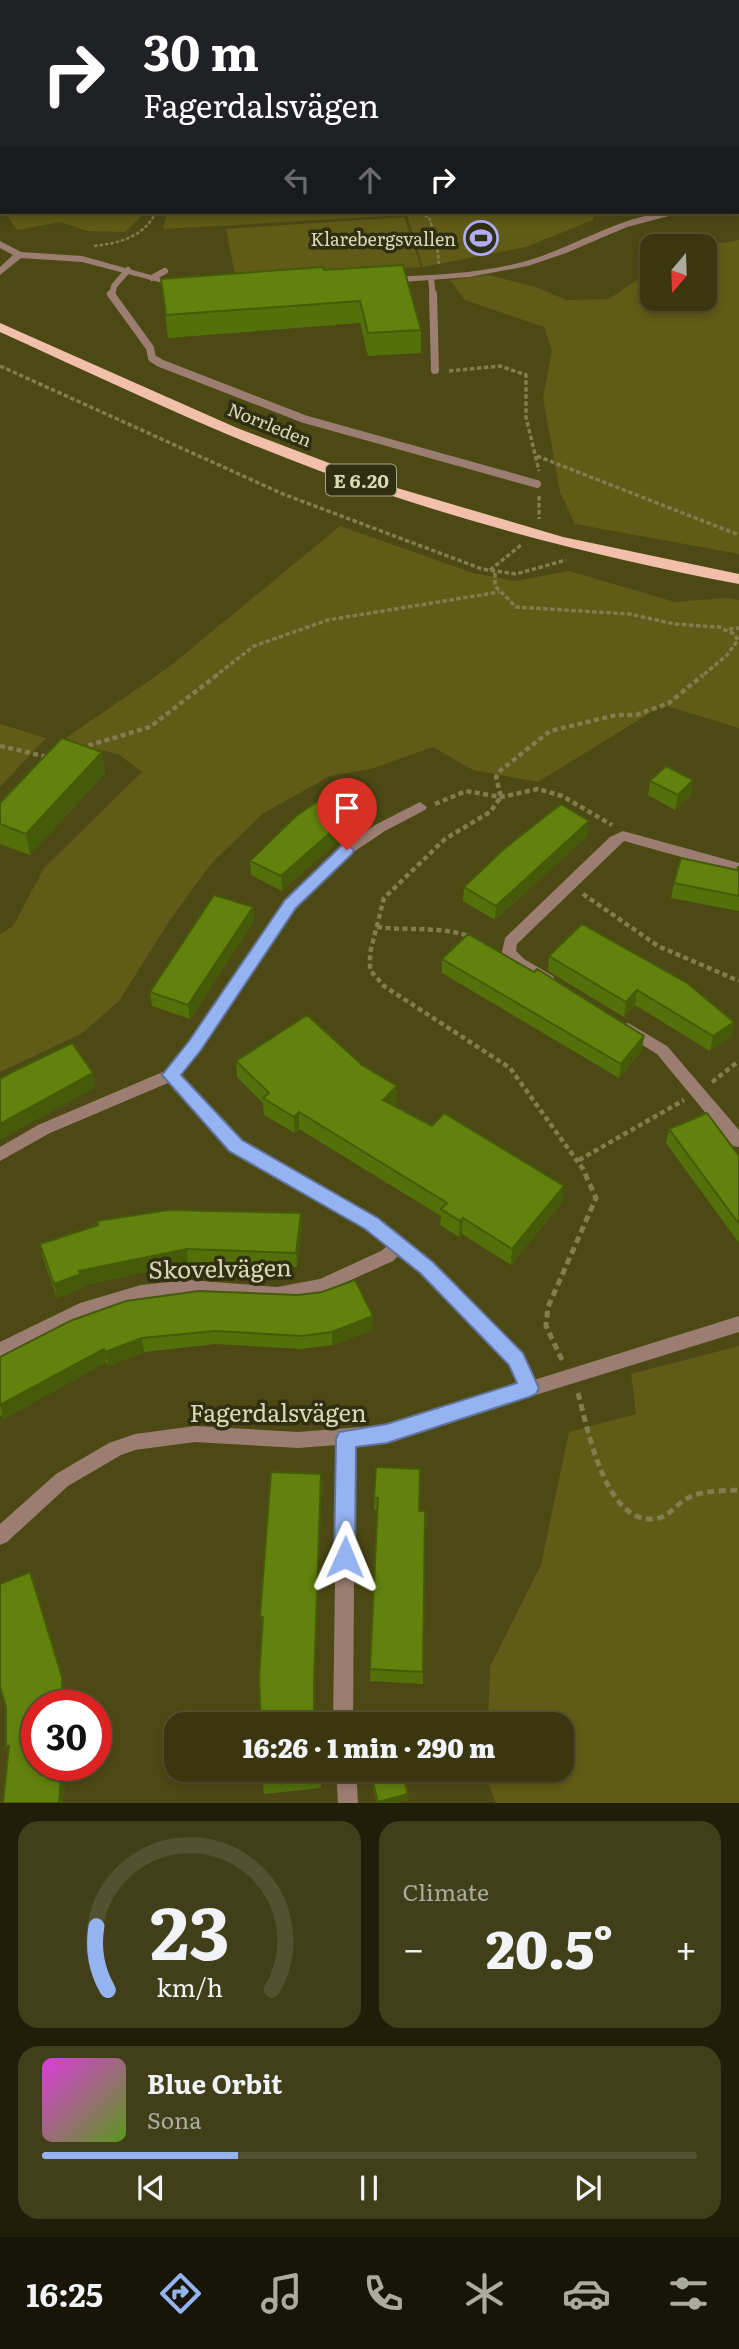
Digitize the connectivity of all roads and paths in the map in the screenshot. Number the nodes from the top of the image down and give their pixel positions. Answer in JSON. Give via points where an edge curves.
{"nodes":[{"id":1,"x":155,"y":214,"type":"edge"},
{"id":2,"x":420,"y":214,"type":"edge"},
{"id":3,"x":676,"y":214,"type":"dead end"},
{"id":4,"x":0,"y":244,"type":"edge"},
{"id":5,"x":90,"y":247,"type":"dead end"},
{"id":6,"x":19,"y":255,"type":"junction"},
{"id":7,"x":128,"y":270,"type":"junction"},
{"id":8,"x":165,"y":271,"type":"dead end"},
{"id":9,"x":0,"y":272,"type":"edge"},
{"id":10,"x":152,"y":278,"type":"junction"},
{"id":11,"x":434,"y":278,"type":"junction"},
{"id":12,"x":378,"y":281,"type":"edge"},
{"id":13,"x":188,"y":285,"type":"edge"},
{"id":14,"x":0,"y":327,"type":"edge"},
{"id":15,"x":0,"y":366,"type":"edge"},
{"id":16,"x":435,"y":370,"type":"joint"},
{"id":17,"x":536,"y":456,"type":"junction"},
{"id":18,"x":537,"y":484,"type":"junction"},
{"id":19,"x":538,"y":523,"type":"dead end"},
{"id":20,"x":739,"y":535,"type":"edge"},
{"id":21,"x":525,"y":542,"type":"dead end"},
{"id":22,"x":577,"y":559,"type":"dead end"},
{"id":23,"x":489,"y":571,"type":"junction"},
{"id":24,"x":739,"y":579,"type":"edge"},
{"id":25,"x":500,"y":592,"type":"dead end"},
{"id":26,"x":739,"y":628,"type":"edge"},
{"id":27,"x":728,"y":630,"type":"dead end"},
{"id":28,"x":0,"y":746,"type":"edge"},
{"id":29,"x":74,"y":750,"type":"edge"},
{"id":30,"x":61,"y":754,"type":"edge"},
{"id":31,"x":421,"y":807,"type":"joint"},
{"id":32,"x":623,"y":836,"type":"junction"},
{"id":33,"x":739,"y":868,"type":"edge"},
{"id":34,"x":568,"y":883,"type":"junction"},
{"id":35,"x":377,"y":927,"type":"dead end"},
{"id":36,"x":475,"y":939,"type":"edge"},
{"id":37,"x":739,"y":981,"type":"edge"},
{"id":38,"x":560,"y":988,"type":"edge"},
{"id":39,"x":616,"y":1021,"type":"edge"},
{"id":40,"x":739,"y":1061,"type":"edge"},
{"id":41,"x":170,"y":1075,"type":"junction"},
{"id":42,"x":698,"y":1092,"type":"junction"},
{"id":43,"x":739,"y":1141,"type":"edge"},
{"id":44,"x":0,"y":1156,"type":"edge"},
{"id":45,"x":579,"y":1160,"type":"dead end"},
{"id":46,"x":400,"y":1245,"type":"junction"},
{"id":47,"x":739,"y":1324,"type":"edge"},
{"id":48,"x":0,"y":1349,"type":"edge"},
{"id":49,"x":576,"y":1357,"type":"dead end"},
{"id":50,"x":526,"y":1380,"type":"junction"},
{"id":51,"x":346,"y":1439,"type":"junction"},
{"id":52,"x":0,"y":1536,"type":"edge"},
{"id":53,"x":343,"y":1712,"type":"edge"},
{"id":54,"x":347,"y":1782,"type":"edge"},
{"id":55,"x":348,"y":1803,"type":"edge"}],
"edges":[{"from":1,"to":5,"type":"path","via":[[149,228]]},
{"from":2,"to":11,"type":"path","via":[[429,217],[437,242]]},
{"from":3,"to":11,"type":"street","via":[[638,218],[537,261]]},
{"from":4,"to":6,"type":"street"},
{"from":6,"to":7,"type":"street","via":[[82,259]]},
{"from":6,"to":9,"type":"street"},
{"from":7,"to":10,"type":"street"},
{"from":7,"to":18,"type":"lane","via":[[111,295],[150,348],[152,358],[160,363],[304,419]]},
{"from":8,"to":10,"type":"lane"},
{"from":10,"to":13,"type":"street"},
{"from":11,"to":12,"type":"street"},
{"from":11,"to":16,"type":"lane","via":[[431,342]]},
{"from":14,"to":24,"type":"highway","name":"Norrleden","number":"E 6.20","via":[[185,411],[351,476],[545,536]]},
{"from":15,"to":23,"type":"path","via":[[283,494]]},
{"from":16,"to":17,"type":"path","via":[[522,371],[526,375],[526,417]]},
{"from":17,"to":18,"type":"path"},
{"from":17,"to":20,"type":"path"},
{"from":18,"to":19,"type":"path"},
{"from":21,"to":23,"type":"path"},
{"from":22,"to":23,"type":"path","via":[[516,574]]},
{"from":25,"to":29,"type":"path","via":[[328,620],[254,646],[150,727]]},
{"from":26,"to":27,"type":"path"},
{"from":28,"to":30,"type":"path","via":[[49,757]]},
{"from":31,"to":32,"type":"path","via":[[466,791],[501,797],[538,789],[562,796],[616,827]]},
{"from":31,"to":41,"type":"street","via":[[347,850],[291,904],[195,1046]]},
{"from":32,"to":33,"type":"street"},
{"from":32,"to":34,"type":"street"},
{"from":34,"to":37,"type":"path","via":[[658,946]]},
{"from":34,"to":38,"type":"street","via":[[510,942],[509,952]]},
{"from":35,"to":36,"type":"path","via":[[446,928]]},
{"from":39,"to":42,"type":"street","via":[[662,1050]]},
{"from":40,"to":42,"type":"path"},
{"from":41,"to":44,"type":"street","via":[[44,1129]]},
{"from":41,"to":46,"type":"street","via":[[236,1145],[371,1223]]},
{"from":42,"to":43,"type":"street"},
{"from":42,"to":45,"type":"path"},
{"from":46,"to":48,"type":"street","name":"Skovelvägen","via":[[387,1256],[322,1286],[277,1294],[189,1287],[141,1292],[86,1308]]},
{"from":46,"to":50,"type":"street","via":[[492,1332],[516,1359]]},
{"from":47,"to":50,"type":"street","name":"Fagerdalsvägen"},
{"from":49,"to":50,"type":"path"},
{"from":50,"to":51,"type":"street","name":"Fagerdalsvägen","via":[[387,1433]]},
{"from":51,"to":52,"type":"street","name":"Fagerdalsvägen","via":[[195,1434],[135,1442],[62,1480]]},
{"from":51,"to":53,"type":"street"},
{"from":54,"to":55,"type":"street"}]}
